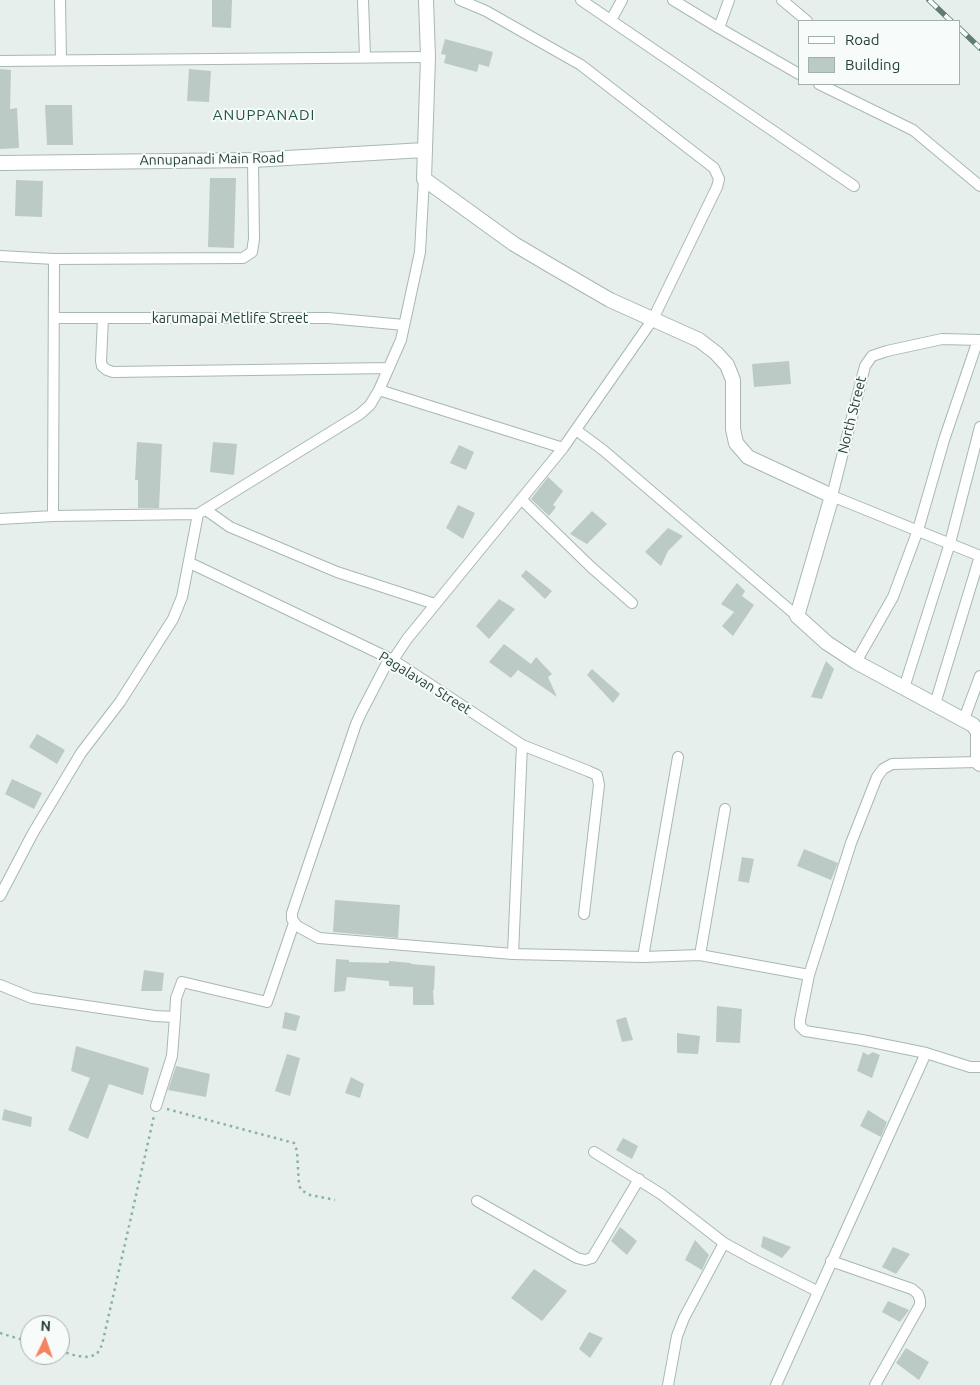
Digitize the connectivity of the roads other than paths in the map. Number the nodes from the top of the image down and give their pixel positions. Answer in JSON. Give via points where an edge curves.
{"nodes":[{"id":1,"x":60,"y":0,"type":"edge"},
{"id":2,"x":363,"y":0,"type":"edge"},
{"id":3,"x":426,"y":0,"type":"edge"},
{"id":4,"x":460,"y":0,"type":"edge"},
{"id":5,"x":581,"y":0,"type":"edge"},
{"id":6,"x":622,"y":0,"type":"edge"},
{"id":7,"x":674,"y":0,"type":"edge"},
{"id":8,"x":729,"y":0,"type":"edge"},
{"id":9,"x":782,"y":0,"type":"edge"},
{"id":10,"x":611,"y":20,"type":"junction"},
{"id":11,"x":806,"y":20,"type":"edge"},
{"id":12,"x":719,"y":28,"type":"junction"},
{"id":13,"x":365,"y":57,"type":"junction"},
{"id":14,"x":428,"y":57,"type":"junction"},
{"id":15,"x":61,"y":60,"type":"junction"},
{"id":16,"x":0,"y":61,"type":"edge"},
{"id":17,"x":798,"y":73,"type":"edge"},
{"id":18,"x":821,"y":85,"type":"edge"},
{"id":19,"x":424,"y":150,"type":"junction"},
{"id":20,"x":252,"y":160,"type":"junction"},
{"id":21,"x":0,"y":163,"type":"edge"},
{"id":22,"x":424,"y":179,"type":"junction"},
{"id":23,"x":854,"y":186,"type":"dead end"},
{"id":24,"x":980,"y":186,"type":"edge"},
{"id":25,"x":0,"y":256,"type":"edge"},
{"id":26,"x":54,"y":258,"type":"junction"},
{"id":27,"x":54,"y":318,"type":"junction"},
{"id":28,"x":103,"y":318,"type":"junction"},
{"id":29,"x":653,"y":320,"type":"junction"},
{"id":30,"x":404,"y":325,"type":"junction"},
{"id":31,"x":979,"y":340,"type":"edge"},
{"id":32,"x":389,"y":368,"type":"junction"},
{"id":33,"x":379,"y":390,"type":"junction"},
{"id":34,"x":980,"y":427,"type":"edge"},
{"id":35,"x":576,"y":430,"type":"junction"},
{"id":36,"x":563,"y":448,"type":"junction"},
{"id":37,"x":832,"y":496,"type":"junction"},
{"id":38,"x":521,"y":499,"type":"junction"},
{"id":39,"x":202,"y":512,"type":"junction"},
{"id":40,"x":53,"y":516,"type":"junction"},
{"id":41,"x":0,"y":519,"type":"edge"},
{"id":42,"x":918,"y":530,"type":"junction"},
{"id":43,"x":950,"y":543,"type":"junction"},
{"id":44,"x":190,"y":563,"type":"junction"},
{"id":45,"x":632,"y":603,"type":"dead end"},
{"id":46,"x":435,"y":604,"type":"junction"},
{"id":47,"x":797,"y":616,"type":"junction"},
{"id":48,"x":391,"y":660,"type":"junction"},
{"id":49,"x":856,"y":662,"type":"junction"},
{"id":50,"x":980,"y":676,"type":"edge"},
{"id":51,"x":904,"y":688,"type":"junction"},
{"id":52,"x":935,"y":704,"type":"junction"},
{"id":53,"x":964,"y":719,"type":"junction"},
{"id":54,"x":979,"y":732,"type":"edge"},
{"id":55,"x":522,"y":745,"type":"junction"},
{"id":56,"x":678,"y":756,"type":"dead end"},
{"id":57,"x":979,"y":763,"type":"edge"},
{"id":58,"x":725,"y":809,"type":"dead end"},
{"id":59,"x":0,"y":896,"type":"edge"},
{"id":60,"x":584,"y":914,"type":"dead end"},
{"id":61,"x":294,"y":923,"type":"junction"},
{"id":62,"x":513,"y":954,"type":"junction"},
{"id":63,"x":700,"y":955,"type":"junction"},
{"id":64,"x":643,"y":957,"type":"junction"},
{"id":65,"x":809,"y":975,"type":"junction"},
{"id":66,"x":0,"y":985,"type":"edge"},
{"id":67,"x":175,"y":1017,"type":"junction"},
{"id":68,"x":926,"y":1053,"type":"junction"},
{"id":69,"x":980,"y":1067,"type":"edge"},
{"id":70,"x":156,"y":1106,"type":"road end"},
{"id":71,"x":594,"y":1152,"type":"dead end"},
{"id":72,"x":639,"y":1179,"type":"junction"},
{"id":73,"x":477,"y":1201,"type":"dead end"},
{"id":74,"x":724,"y":1243,"type":"junction"},
{"id":75,"x":831,"y":1261,"type":"junction"},
{"id":76,"x":817,"y":1291,"type":"junction"},
{"id":77,"x":668,"y":1385,"type":"edge"},
{"id":78,"x":776,"y":1385,"type":"edge"},
{"id":79,"x":875,"y":1385,"type":"edge"}],
"edges":[{"from":1,"to":15,"type":"street"},
{"from":2,"to":13,"type":"street"},
{"from":3,"to":14,"type":"street"},
{"from":4,"to":29,"type":"street","via":[[486,11],[581,65],[714,168],[719,179],[717,187]]},
{"from":5,"to":10,"type":"street"},
{"from":6,"to":10,"type":"street"},
{"from":7,"to":12,"type":"street"},
{"from":8,"to":12,"type":"street"},
{"from":9,"to":11,"type":"street"},
{"from":10,"to":23,"type":"street"},
{"from":12,"to":17,"type":"street"},
{"from":13,"to":14,"type":"street"},
{"from":13,"to":15,"type":"street"},
{"from":14,"to":19,"type":"street"},
{"from":15,"to":16,"type":"street"},
{"from":18,"to":24,"type":"street","via":[[913,130]]},
{"from":19,"to":20,"type":"street","name":"Annupanadi Main Road"},
{"from":19,"to":22,"type":"street"},
{"from":20,"to":21,"type":"street","name":"Annupanadi Main Road"},
{"from":20,"to":26,"type":"street","via":[[254,239],[252,252],[243,258]]},
{"from":22,"to":29,"type":"street","via":[[514,244],[610,300]]},
{"from":22,"to":30,"type":"street","via":[[420,252]]},
{"from":25,"to":26,"type":"street"},
{"from":26,"to":27,"type":"street"},
{"from":27,"to":28,"type":"street","name":"karumapai Metlife Street"},
{"from":27,"to":40,"type":"street"},
{"from":28,"to":30,"type":"street","name":"karumapai Metlife Street","via":[[328,318]]},
{"from":28,"to":32,"type":"street","via":[[102,366],[113,372]]},
{"from":29,"to":35,"type":"street"},
{"from":29,"to":37,"type":"street","via":[[699,340],[727,366],[733,380],[736,443],[748,457]]},
{"from":30,"to":32,"type":"street"},
{"from":31,"to":37,"type":"street","name":"North Street","via":[[942,339],[872,356],[865,366]]},
{"from":31,"to":42,"type":"street","via":[[944,440]]},
{"from":32,"to":33,"type":"street"},
{"from":33,"to":36,"type":"street"},
{"from":33,"to":39,"type":"street","via":[[360,414]]},
{"from":34,"to":43,"type":"street"},
{"from":35,"to":36,"type":"street"},
{"from":35,"to":47,"type":"street"},
{"from":36,"to":38,"type":"street"},
{"from":37,"to":42,"type":"street"},
{"from":37,"to":47,"type":"street"},
{"from":38,"to":45,"type":"street"},
{"from":38,"to":46,"type":"street"},
{"from":39,"to":40,"type":"street"},
{"from":39,"to":44,"type":"street"},
{"from":39,"to":46,"type":"street","via":[[337,572]]},
{"from":40,"to":41,"type":"street"},
{"from":42,"to":43,"type":"street"},
{"from":42,"to":49,"type":"street","via":[[894,597]]},
{"from":43,"to":51,"type":"street"},
{"from":43,"to":52,"type":"street","via":[[980,556]]},
{"from":44,"to":48,"type":"street","name":"Pagalavan Street"},
{"from":44,"to":59,"type":"street","via":[[173,619],[120,702],[81,753]]},
{"from":46,"to":48,"type":"street"},
{"from":47,"to":49,"type":"street","via":[[827,643]]},
{"from":48,"to":55,"type":"street","name":"Pagalavan Street"},
{"from":48,"to":61,"type":"street","via":[[356,724],[292,913]]},
{"from":49,"to":51,"type":"street"},
{"from":50,"to":53,"type":"street"},
{"from":51,"to":52,"type":"street"},
{"from":52,"to":53,"type":"street"},
{"from":53,"to":54,"type":"street"},
{"from":54,"to":57,"type":"street"},
{"from":55,"to":60,"type":"street","name":"Pagalavan Street","via":[[588,770],[596,776],[599,784]]},
{"from":55,"to":62,"type":"street"},
{"from":56,"to":64,"type":"street"},
{"from":57,"to":65,"type":"street","via":[[892,764],[883,769],[852,843]]},
{"from":58,"to":63,"type":"street"},
{"from":61,"to":62,"type":"street","via":[[319,938]]},
{"from":61,"to":67,"type":"street","via":[[267,1002],[182,982],[176,998]]},
{"from":62,"to":64,"type":"street"},
{"from":63,"to":64,"type":"street"},
{"from":63,"to":65,"type":"street"},
{"from":65,"to":68,"type":"street","via":[[800,1020],[805,1031]]},
{"from":66,"to":67,"type":"street","via":[[32,998]]},
{"from":67,"to":70,"type":"street","via":[[172,1056]]},
{"from":68,"to":69,"type":"street","via":[[970,1067]]},
{"from":68,"to":75,"type":"street"},
{"from":71,"to":72,"type":"street"},
{"from":72,"to":73,"type":"street","via":[[592,1258],[585,1260]]},
{"from":72,"to":74,"type":"street"},
{"from":74,"to":76,"type":"street"},
{"from":74,"to":77,"type":"street","via":[[684,1318],[677,1336]]},
{"from":75,"to":76,"type":"street"},
{"from":75,"to":79,"type":"street","via":[[912,1289],[918,1294],[920,1305]]},
{"from":76,"to":78,"type":"street"}]}
